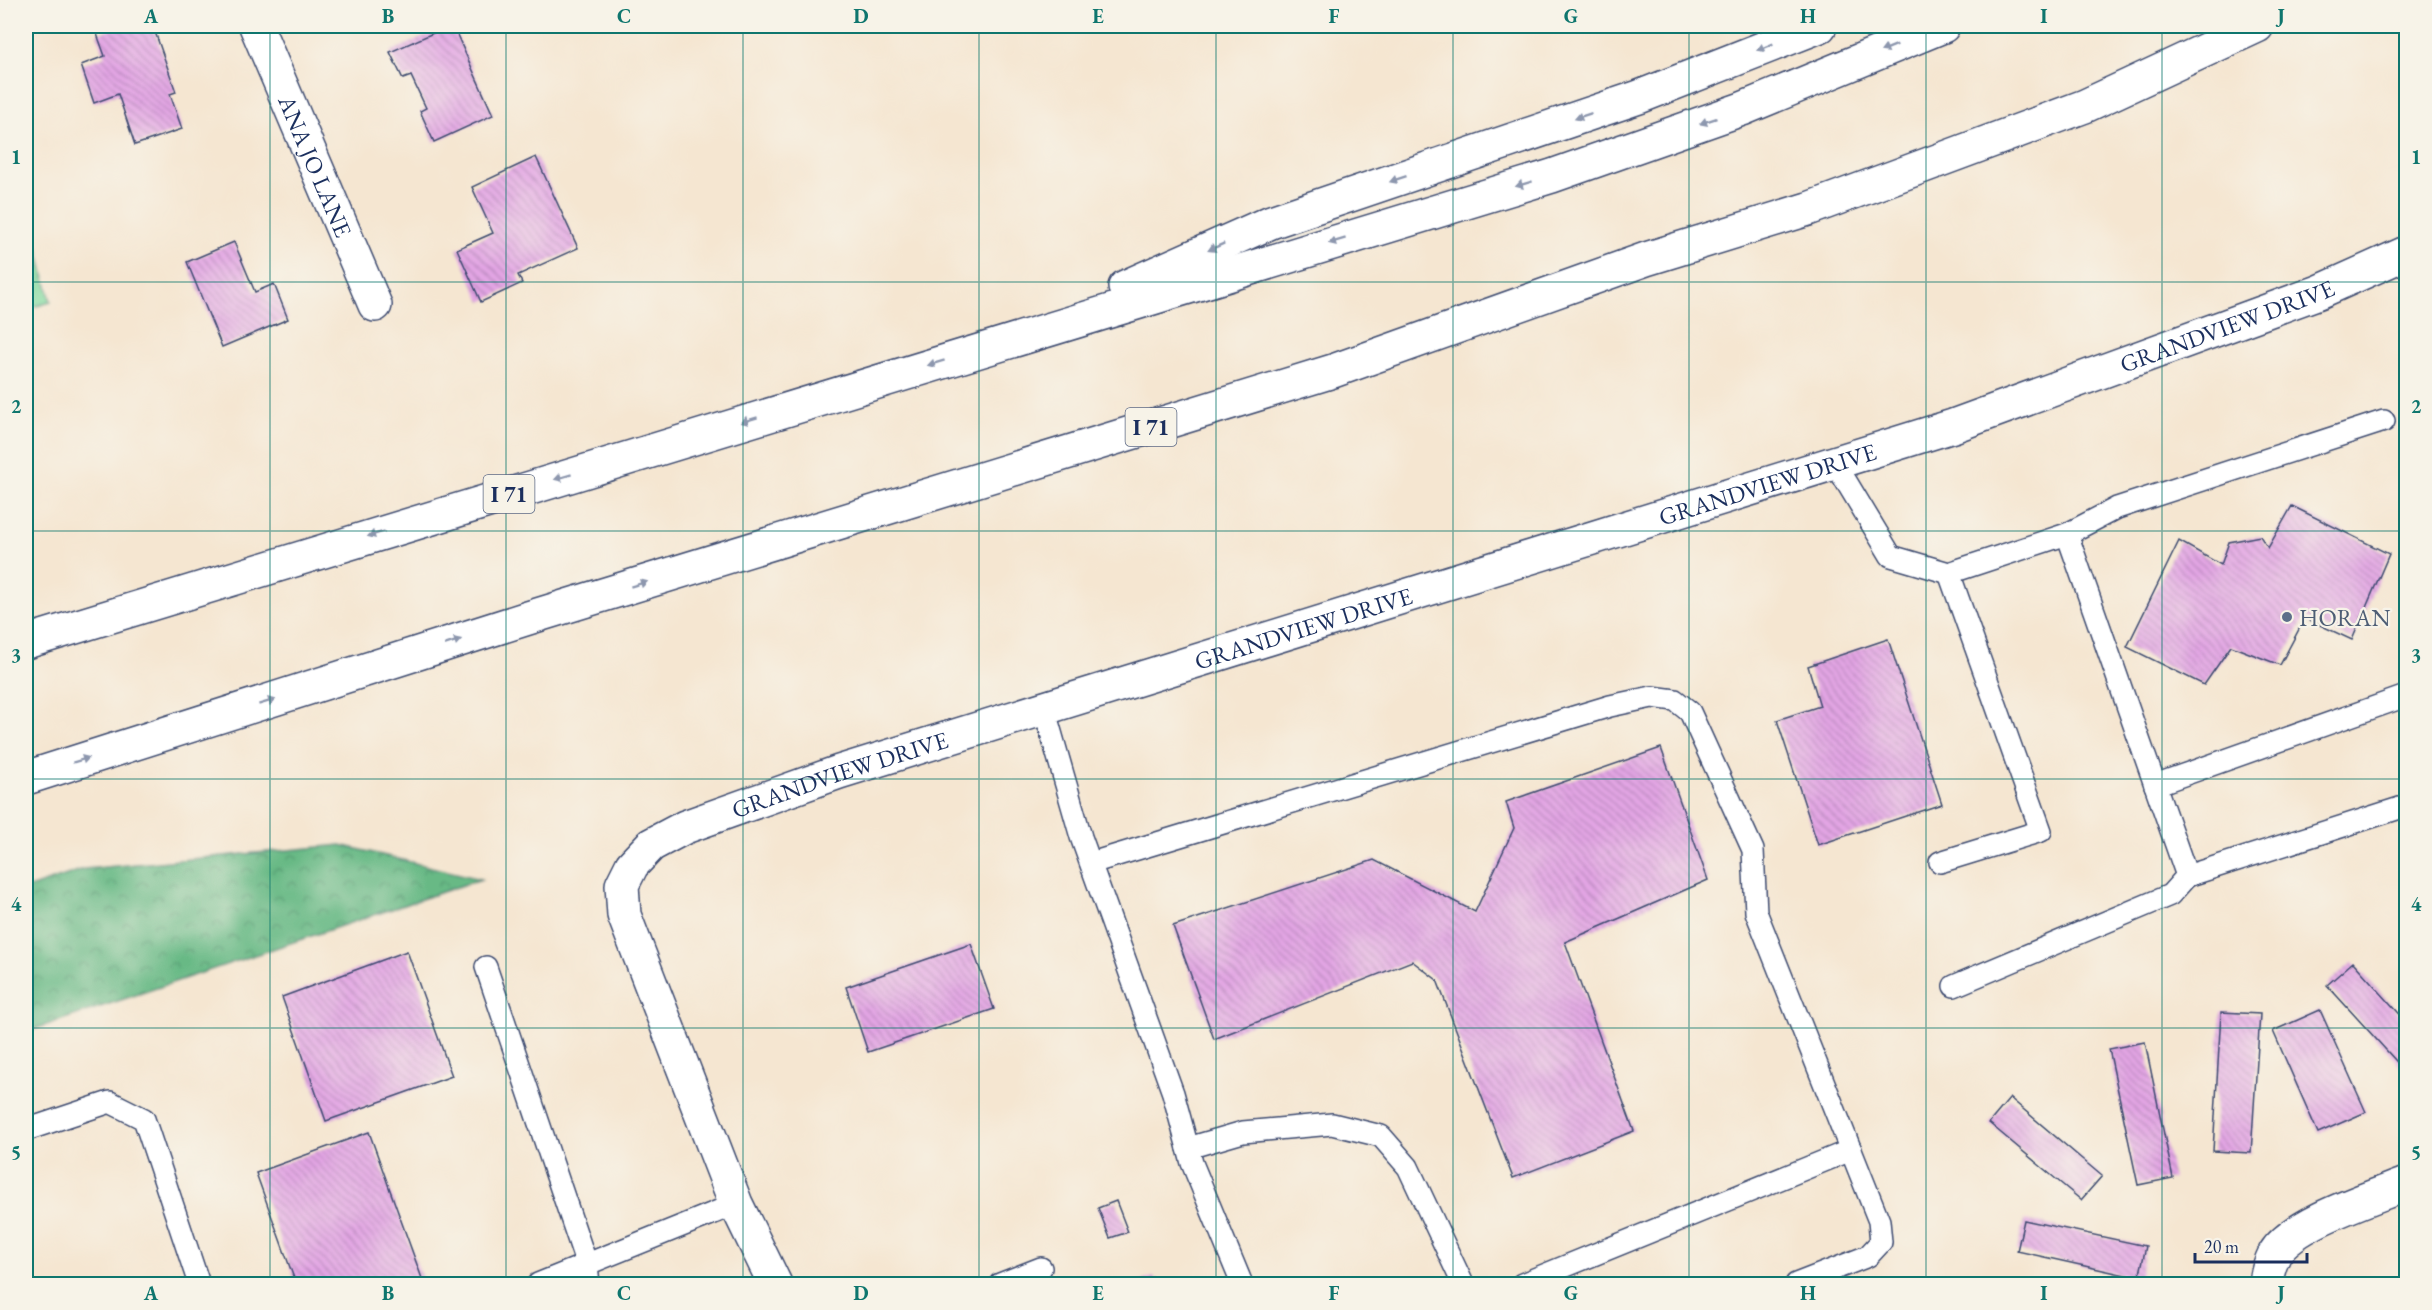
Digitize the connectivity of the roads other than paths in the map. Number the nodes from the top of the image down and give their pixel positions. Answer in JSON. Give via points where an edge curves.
{"nodes":[{"id":1,"x":256,"y":26,"type":"edge"},
{"id":2,"x":1820,"y":26,"type":"edge"},
{"id":3,"x":1943,"y":26,"type":"edge"},
{"id":4,"x":2258,"y":26,"type":"edge"},
{"id":5,"x":2406,"y":253,"type":"edge"},
{"id":6,"x":375,"y":305,"type":"dead end"},
{"id":7,"x":992,"y":346,"type":"junction"},
{"id":8,"x":2384,"y":421,"type":"dead end"},
{"id":9,"x":1835,"y":463,"type":"junction"},
{"id":10,"x":2067,"y":534,"type":"junction"},
{"id":11,"x":1949,"y":573,"type":"junction"},
{"id":12,"x":26,"y":642,"type":"edge"},
{"id":13,"x":2406,"y":696,"type":"edge"},
{"id":14,"x":1044,"y":708,"type":"junction"},
{"id":15,"x":26,"y":778,"type":"edge"},
{"id":16,"x":2155,"y":785,"type":"junction"},
{"id":17,"x":2406,"y":806,"type":"edge"},
{"id":18,"x":1940,"y":862,"type":"dead end"},
{"id":19,"x":1091,"y":863,"type":"junction"},
{"id":20,"x":2187,"y":876,"type":"junction"},
{"id":21,"x":486,"y":968,"type":"dead end"},
{"id":22,"x":1954,"y":986,"type":"dead end"},
{"id":23,"x":26,"y":1130,"type":"edge"},
{"id":24,"x":1188,"y":1148,"type":"junction"},
{"id":25,"x":1851,"y":1150,"type":"junction"},
{"id":26,"x":2406,"y":1184,"type":"edge"},
{"id":27,"x":736,"y":1204,"type":"junction"},
{"id":28,"x":1041,"y":1268,"type":"dead end"},
{"id":29,"x":588,"y":1275,"type":"edge"},
{"id":30,"x":199,"y":1284,"type":"edge"},
{"id":31,"x":538,"y":1284,"type":"edge"},
{"id":32,"x":775,"y":1284,"type":"edge"},
{"id":33,"x":1000,"y":1284,"type":"edge"},
{"id":34,"x":1242,"y":1284,"type":"edge"},
{"id":35,"x":1463,"y":1284,"type":"edge"},
{"id":36,"x":1522,"y":1284,"type":"edge"},
{"id":37,"x":1796,"y":1284,"type":"edge"},
{"id":38,"x":2266,"y":1284,"type":"edge"}],
"edges":[{"from":1,"to":6,"type":"main road","name":"ANA JO LANE"},
{"from":2,"to":7,"type":"main road","one_way":true,"via":[[1639,97],[1271,222]]},
{"from":3,"to":7,"type":"main road","number":"I 71","one_way":true,"via":[[1743,109],[1552,176]]},
{"from":15,"to":4,"type":"main road","number":"I 71","one_way":true,"via":[[528,618],[1333,371],[1647,259],[1808,209],[2074,110]]},
{"from":5,"to":9,"type":"main road","name":"GRANDVIEW DRIVE","via":[[2319,292],[1953,426]]},
{"from":7,"to":12,"type":"main road","number":"I 71","one_way":true},
{"from":8,"to":10,"type":"lane","via":[[2117,508]]},
{"from":9,"to":11,"type":"lane","via":[[1891,556]]},
{"from":9,"to":14,"type":"main road","name":"GRANDVIEW DRIVE"},
{"from":10,"to":11,"type":"lane"},
{"from":10,"to":16,"type":"lane"},
{"from":11,"to":18,"type":"lane","via":[[2041,831]]},
{"from":13,"to":16,"type":"lane"},
{"from":14,"to":19,"type":"lane"},
{"from":14,"to":27,"type":"main road","name":"GRANDVIEW DRIVE","via":[[839,772],[684,827],[651,845],[632,865],[622,885],[624,915]]},
{"from":16,"to":20,"type":"lane"},
{"from":17,"to":20,"type":"lane"},
{"from":19,"to":24,"type":"lane","via":[[1173,1093]]},
{"from":19,"to":25,"type":"lane","via":[[1610,706],[1653,697],[1674,700],[1690,712],[1753,850],[1756,912]]},
{"from":20,"to":22,"type":"lane","via":[[2170,895]]},
{"from":21,"to":29,"type":"lane"},
{"from":23,"to":30,"type":"lane","via":[[110,1102],[144,1119]]},
{"from":24,"to":34,"type":"lane"},
{"from":24,"to":35,"type":"lane","via":[[1243,1132],[1332,1124],[1381,1136],[1408,1167]]},
{"from":25,"to":36,"type":"lane"},
{"from":25,"to":37,"type":"lane","via":[[1879,1221],[1881,1242],[1868,1256]]},
{"from":26,"to":38,"type":"main road","via":[[2322,1218],[2295,1234],[2276,1252]]},
{"from":27,"to":29,"type":"lane"},
{"from":27,"to":32,"type":"main road","name":"GRANDVIEW DRIVE"},
{"from":28,"to":33,"type":"lane"},
{"from":29,"to":31,"type":"lane"}]}
